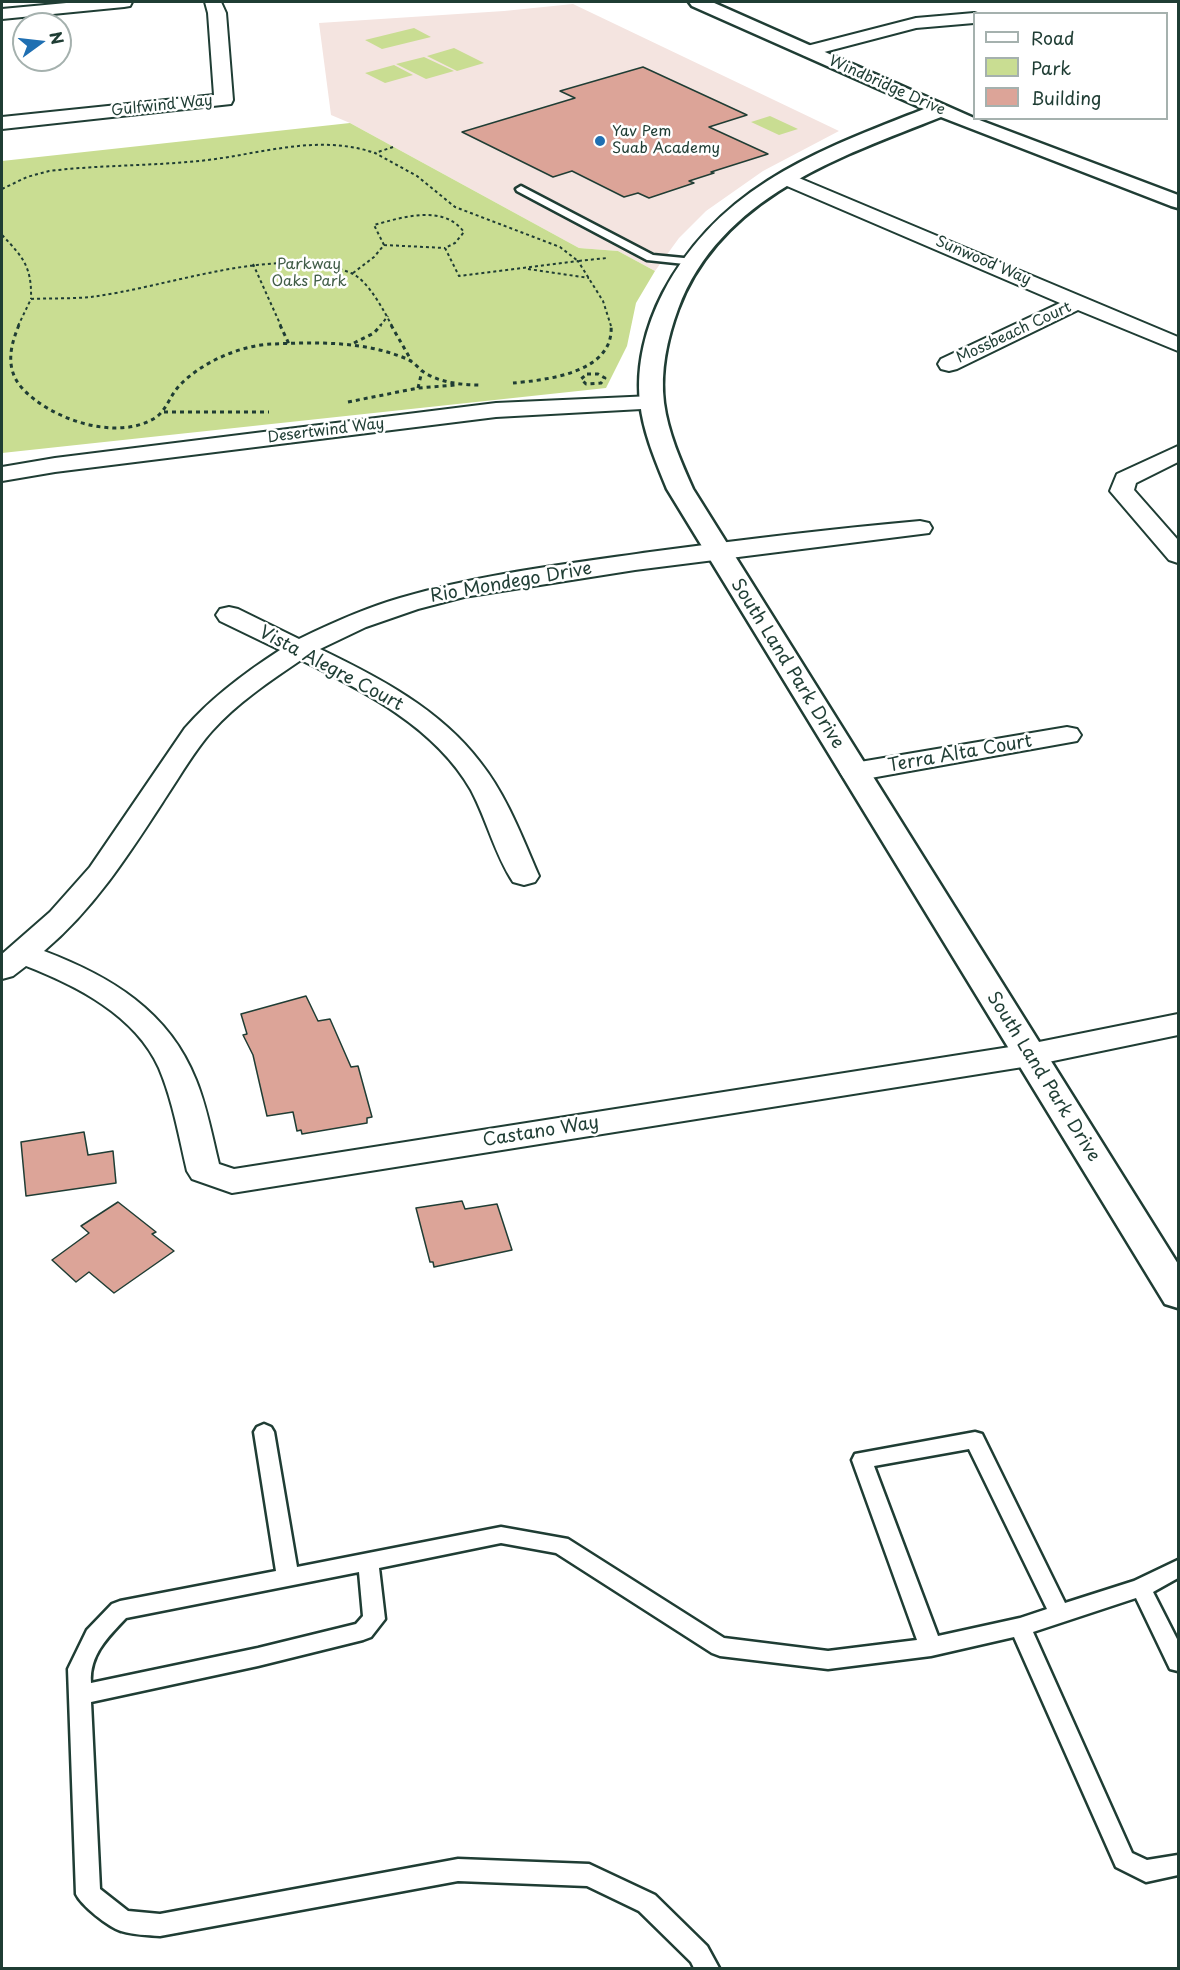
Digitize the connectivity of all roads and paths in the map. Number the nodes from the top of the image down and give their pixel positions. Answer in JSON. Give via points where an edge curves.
{"nodes":[{"id":1,"x":124,"y":2,"type":"edge"},
{"id":2,"x":213,"y":2,"type":"edge"},
{"id":3,"x":698,"y":2,"type":"edge"},
{"id":4,"x":2,"y":14,"type":"edge"},
{"id":5,"x":973,"y":18,"type":"edge"},
{"id":6,"x":809,"y":51,"type":"junction"},
{"id":7,"x":940,"y":110,"type":"junction"},
{"id":8,"x":2,"y":123,"type":"edge"},
{"id":9,"x":393,"y":147,"type":"dead end"},
{"id":10,"x":375,"y":153,"type":"junction"},
{"id":11,"x":787,"y":179,"type":"junction"},
{"id":12,"x":2,"y":189,"type":"edge"},
{"id":13,"x":521,"y":189,"type":"dead end"},
{"id":14,"x":1179,"y":202,"type":"edge"},
{"id":15,"x":2,"y":236,"type":"edge"},
{"id":16,"x":384,"y":244,"type":"junction"},
{"id":17,"x":446,"y":248,"type":"junction"},
{"id":18,"x":616,"y":255,"type":"dead end"},
{"id":19,"x":578,"y":261,"type":"junction"},
{"id":20,"x":694,"y":262,"type":"junction"},
{"id":21,"x":253,"y":264,"type":"junction"},
{"id":22,"x":519,"y":268,"type":"junction"},
{"id":23,"x":353,"y":273,"type":"junction"},
{"id":24,"x":590,"y":278,"type":"junction"},
{"id":25,"x":31,"y":299,"type":"junction"},
{"id":26,"x":1079,"y":302,"type":"junction"},
{"id":27,"x":388,"y":316,"type":"junction"},
{"id":28,"x":289,"y":344,"type":"junction"},
{"id":29,"x":353,"y":344,"type":"junction"},
{"id":30,"x":1179,"y":345,"type":"edge"},
{"id":31,"x":411,"y":360,"type":"junction"},
{"id":32,"x":949,"y":364,"type":"dead end"},
{"id":33,"x":422,"y":371,"type":"junction"},
{"id":34,"x":575,"y":372,"type":"junction"},
{"id":35,"x":584,"y":376,"type":"dead end"},
{"id":36,"x":507,"y":383,"type":"dead end"},
{"id":37,"x":457,"y":385,"type":"junction"},
{"id":38,"x":484,"y":385,"type":"dead end"},
{"id":39,"x":418,"y":388,"type":"junction"},
{"id":40,"x":342,"y":403,"type":"dead end"},
{"id":41,"x":652,"y":403,"type":"junction"},
{"id":42,"x":279,"y":411,"type":"dead end"},
{"id":43,"x":164,"y":412,"type":"junction"},
{"id":44,"x":1179,"y":453,"type":"edge"},
{"id":45,"x":2,"y":474,"type":"edge"},
{"id":46,"x":920,"y":528,"type":"dead end"},
{"id":47,"x":717,"y":551,"type":"junction"},
{"id":48,"x":1179,"y":555,"type":"edge"},
{"id":49,"x":229,"y":615,"type":"dead end"},
{"id":50,"x":297,"y":650,"type":"junction"},
{"id":51,"x":1067,"y":735,"type":"dead end"},
{"id":52,"x":854,"y":772,"type":"junction"},
{"id":53,"x":524,"y":876,"type":"dead end"},
{"id":54,"x":12,"y":962,"type":"edge"},
{"id":55,"x":1179,"y":1025,"type":"edge"},
{"id":56,"x":1029,"y":1055,"type":"junction"},
{"id":57,"x":1179,"y":1294,"type":"edge"},
{"id":58,"x":264,"y":1432,"type":"dead end"},
{"id":59,"x":368,"y":1561,"type":"junction"},
{"id":60,"x":1179,"y":1568,"type":"edge"},
{"id":61,"x":288,"y":1577,"type":"junction"},
{"id":62,"x":1141,"y":1588,"type":"junction"},
{"id":63,"x":1060,"y":1614,"type":"junction"},
{"id":64,"x":1020,"y":1627,"type":"junction"},
{"id":65,"x":931,"y":1647,"type":"junction"},
{"id":66,"x":1179,"y":1662,"type":"edge"},
{"id":67,"x":80,"y":1695,"type":"junction"},
{"id":68,"x":1179,"y":1865,"type":"edge"},
{"id":69,"x":707,"y":1968,"type":"edge"}],
"edges":[{"from":1,"to":4,"type":"street"},
{"from":2,"to":8,"type":"street","name":"Gulfwind Way","via":[[224,100]]},
{"from":3,"to":6,"type":"street","name":"Windbridge Drive"},
{"from":5,"to":6,"type":"street","via":[[887,29]]},
{"from":6,"to":7,"type":"street","name":"Windbridge Drive"},
{"from":7,"to":11,"type":"street","name":"South Land Park Drive","via":[[833,153]]},
{"from":7,"to":14,"type":"street","name":"Windbridge Drive"},
{"from":9,"to":10,"type":"path"},
{"from":10,"to":12,"type":"path","via":[[350,146],[304,145],[208,160],[50,171]]},
{"from":10,"to":19,"type":"path","via":[[417,176],[455,207],[560,248]]},
{"from":11,"to":20,"type":"street","name":"South Land Park Drive","via":[[731,216]]},
{"from":11,"to":26,"type":"street","name":"Sunwood Way"},
{"from":13,"to":20,"type":"lane","via":[[651,258]]},
{"from":15,"to":25,"type":"path","via":[[25,257],[31,275]]},
{"from":16,"to":17,"type":"path"},
{"from":16,"to":17,"type":"path","via":[[374,225],[405,216],[445,216],[461,224],[464,232]]},
{"from":16,"to":23,"type":"path"},
{"from":17,"to":22,"type":"path","via":[[459,276]]},
{"from":18,"to":19,"type":"path"},
{"from":19,"to":22,"type":"path"},
{"from":19,"to":24,"type":"path"},
{"from":20,"to":41,"type":"street","name":"South Land Park Drive","via":[[678,286],[658,331],[651,377]]},
{"from":21,"to":23,"type":"path","via":[[313,264]]},
{"from":21,"to":25,"type":"path","via":[[90,297]]},
{"from":21,"to":28,"type":"path"},
{"from":22,"to":24,"type":"path"},
{"from":23,"to":27,"type":"path"},
{"from":24,"to":34,"type":"path","via":[[609,319],[611,334],[600,355]]},
{"from":25,"to":43,"type":"path","via":[[14,334],[11,367],[25,392],[50,414],[101,427],[118,427],[147,422]]},
{"from":26,"to":30,"type":"street","name":"Sunwood Way"},
{"from":26,"to":32,"type":"street","name":"Mossbeach Court"},
{"from":27,"to":29,"type":"path","via":[[374,333]]},
{"from":27,"to":31,"type":"path"},
{"from":28,"to":29,"type":"path"},
{"from":28,"to":43,"type":"path","via":[[254,346],[214,361],[179,386]]},
{"from":29,"to":31,"type":"path"},
{"from":31,"to":33,"type":"path"},
{"from":33,"to":37,"type":"path"},
{"from":33,"to":39,"type":"path"},
{"from":34,"to":35,"type":"path"},
{"from":34,"to":36,"type":"path","via":[[551,379]]},
{"from":37,"to":38,"type":"path"},
{"from":37,"to":39,"type":"path"},
{"from":39,"to":40,"type":"path"},
{"from":41,"to":45,"type":"street","name":"Desertwind Way","via":[[496,410]]},
{"from":41,"to":47,"type":"street","name":"South Land Park Drive","via":[[671,470]]},
{"from":42,"to":43,"type":"path"},
{"from":44,"to":48,"type":"street","via":[[1125,479],[1122,491]]},
{"from":46,"to":47,"type":"street","name":"Rio Mondego Drive","via":[[836,534]]},
{"from":47,"to":50,"type":"street","name":"Rio Mondego Drive","via":[[444,593],[353,622]]},
{"from":47,"to":52,"type":"street","name":"South Land Park Drive"},
{"from":49,"to":50,"type":"street","name":"Vista Alegre Court"},
{"from":50,"to":53,"type":"street","name":"Vista Alegre Court","via":[[379,691],[442,736],[469,765],[489,795]]},
{"from":50,"to":54,"type":"street","name":"Rio Mondego Drive","via":[[236,692],[207,720],[94,883]]},
{"from":51,"to":52,"type":"street","name":"Terra Alta Court"},
{"from":52,"to":56,"type":"street","name":"South Land Park Drive"},
{"from":54,"to":56,"type":"street","name":"Castano Way","via":[[87,980],[146,1023],[168,1054],[181,1085],[204,1171],[232,1182]]},
{"from":55,"to":56,"type":"street","name":"Castano Way"},
{"from":56,"to":57,"type":"street","name":"South Land Park Drive"},
{"from":58,"to":61,"type":"lane"},
{"from":59,"to":61,"type":"lane"},
{"from":59,"to":65,"type":"lane","via":[[501,1535],[561,1545],[720,1647],[828,1660]]},
{"from":59,"to":67,"type":"lane","via":[[374,1619],[363,1631]]},
{"from":60,"to":62,"type":"lane"},
{"from":61,"to":67,"type":"lane","via":[[120,1610],[95,1636],[79,1669]]},
{"from":62,"to":63,"type":"lane"},
{"from":62,"to":66,"type":"lane"},
{"from":63,"to":64,"type":"lane"},
{"from":63,"to":65,"type":"lane","via":[[975,1440],[862,1460]]},
{"from":64,"to":65,"type":"lane"},
{"from":64,"to":68,"type":"lane","via":[[1124,1860],[1146,1871]]},
{"from":67,"to":69,"type":"lane","via":[[88,1894],[123,1921],[160,1924],[458,1870],[589,1875],[647,1903],[699,1954]]}]}
